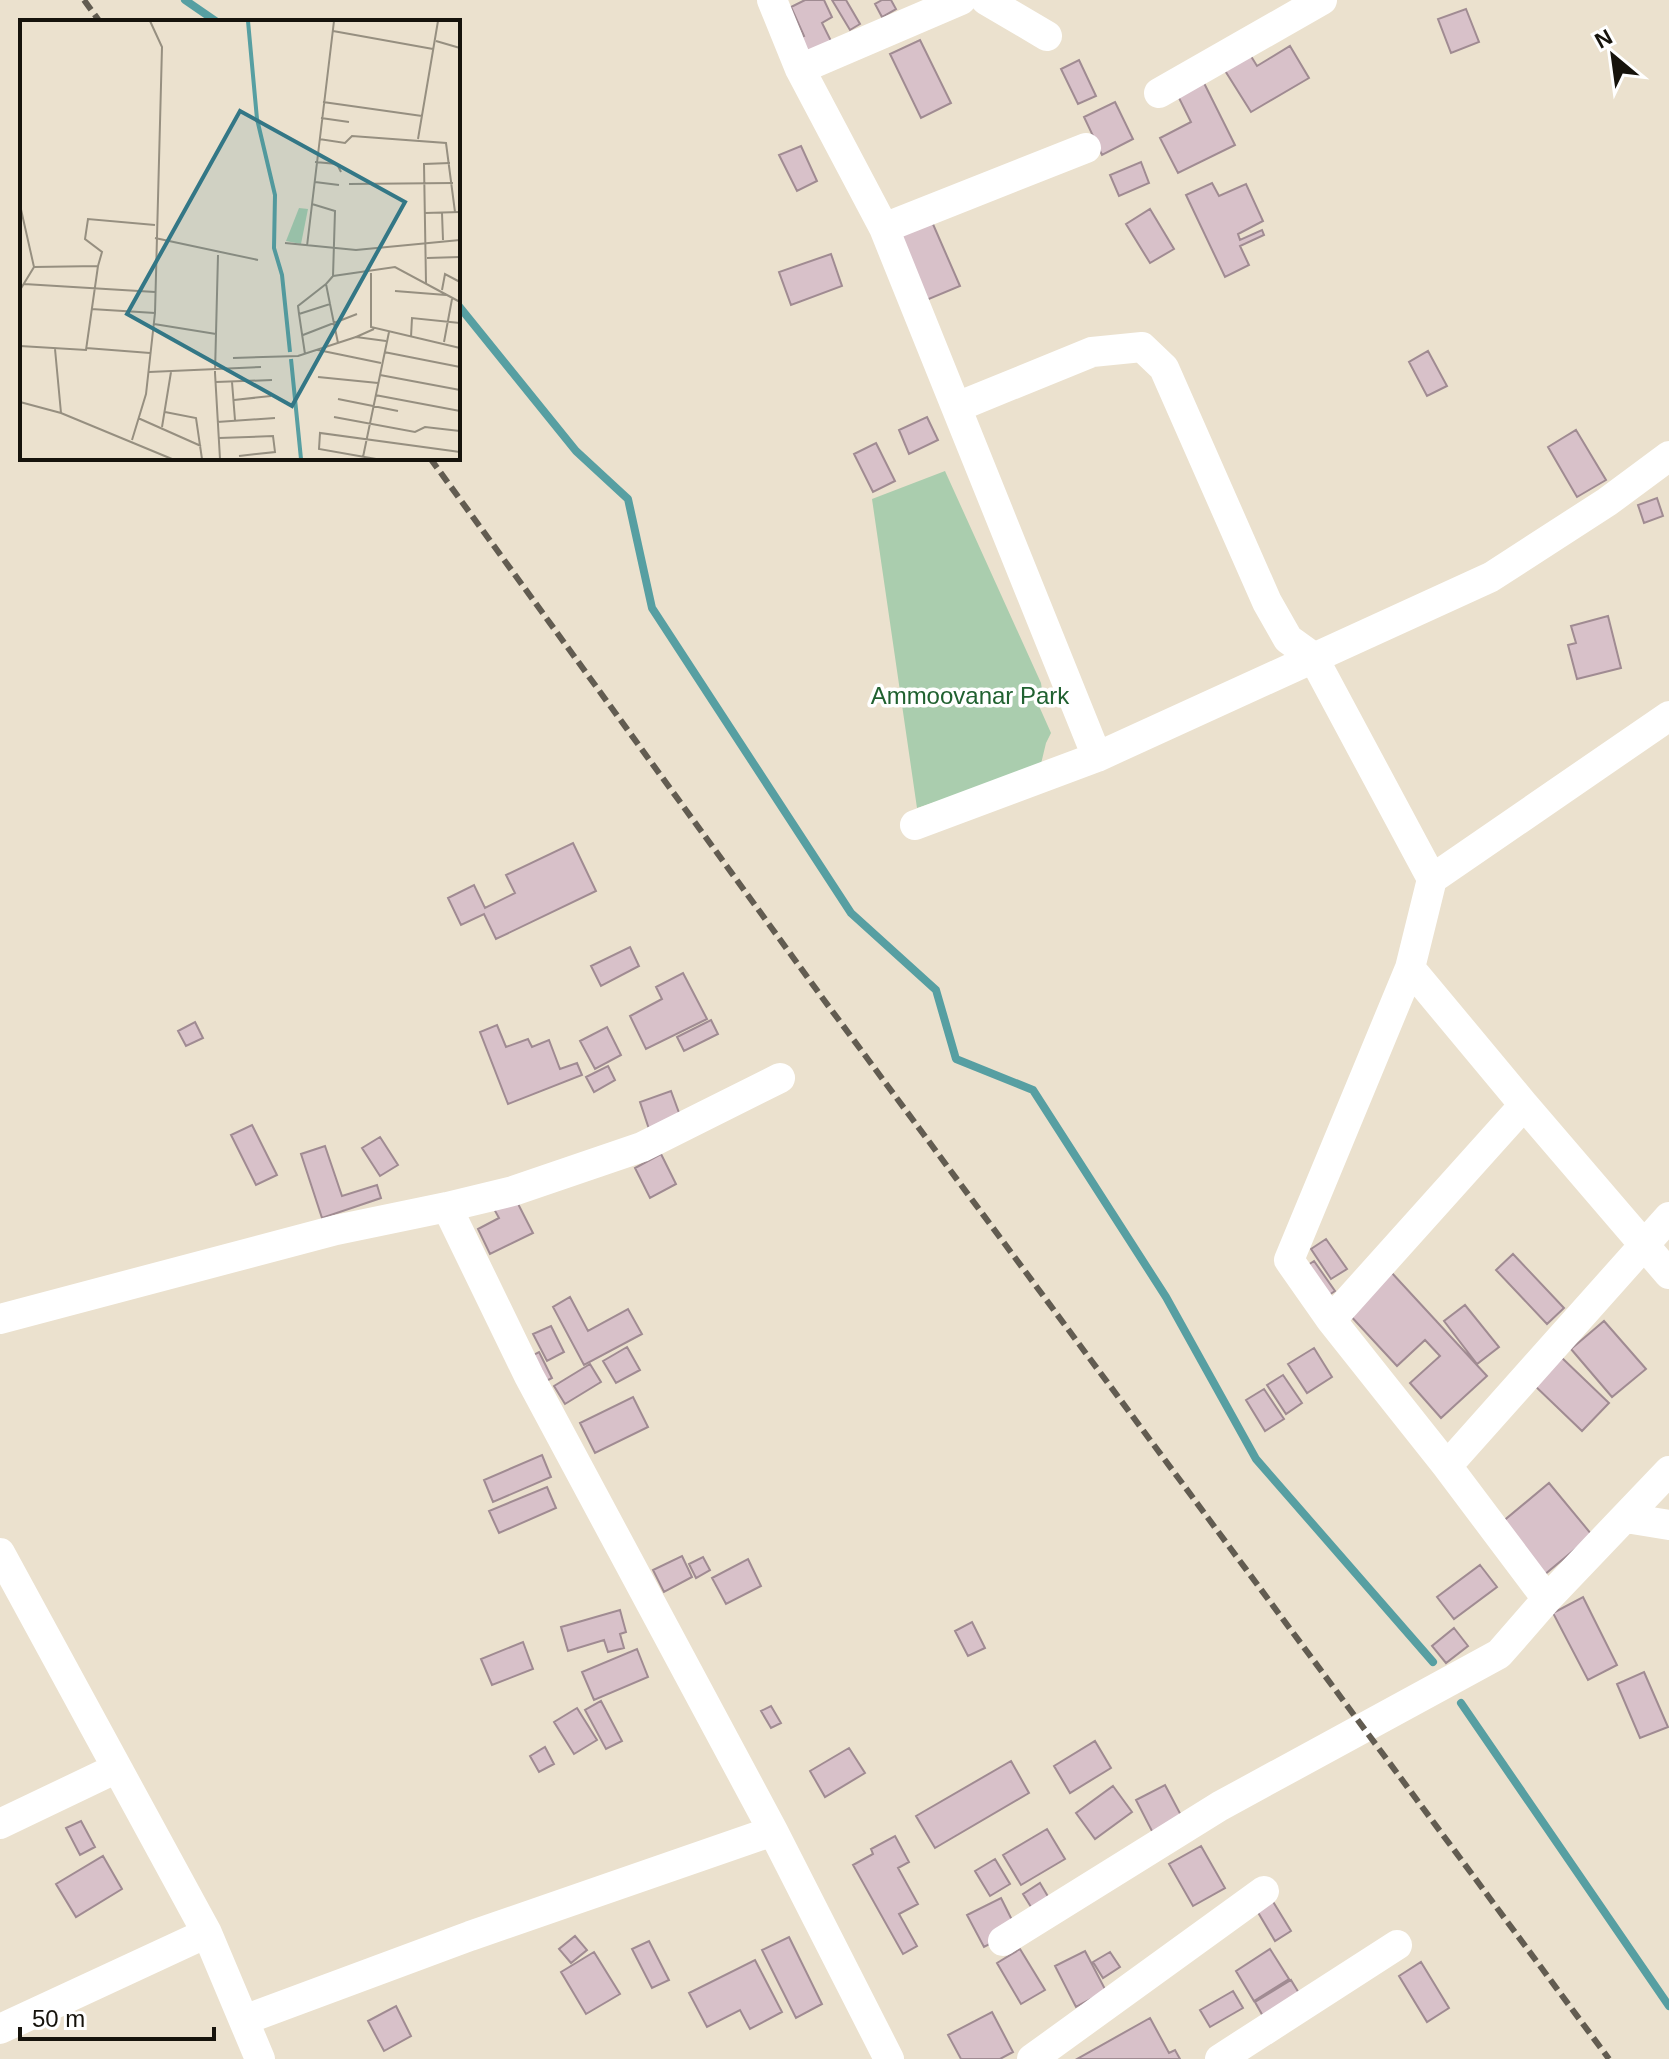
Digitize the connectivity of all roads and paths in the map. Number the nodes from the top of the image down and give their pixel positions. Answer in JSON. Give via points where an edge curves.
{"nodes":[{"id":1,"x":772,"y":0,"type":"edge"},
{"id":2,"x":961,"y":0,"type":"edge"},
{"id":3,"x":986,"y":0,"type":"edge"},
{"id":4,"x":1322,"y":0,"type":"edge"},
{"id":5,"x":1047,"y":36,"type":"dead end"},
{"id":6,"x":800,"y":69,"type":"junction"},
{"id":7,"x":1159,"y":93,"type":"dead end"},
{"id":8,"x":1086,"y":148,"type":"dead end"},
{"id":9,"x":884,"y":228,"type":"junction"},
{"id":10,"x":957,"y":407,"type":"junction"},
{"id":11,"x":1669,"y":456,"type":"edge"},
{"id":12,"x":1313,"y":657,"type":"junction"},
{"id":13,"x":1669,"y":716,"type":"edge"},
{"id":14,"x":1097,"y":757,"type":"junction"},
{"id":15,"x":915,"y":825,"type":"dead end"},
{"id":16,"x":1432,"y":879,"type":"junction"},
{"id":17,"x":1410,"y":968,"type":"junction"},
{"id":18,"x":780,"y":1078,"type":"dead end"},
{"id":19,"x":1524,"y":1105,"type":"junction"},
{"id":20,"x":447,"y":1207,"type":"junction"},
{"id":21,"x":1669,"y":1217,"type":"edge"},
{"id":22,"x":1645,"y":1246,"type":"junction"},
{"id":23,"x":1669,"y":1274,"type":"edge"},
{"id":24,"x":0,"y":1319,"type":"edge"},
{"id":25,"x":1331,"y":1320,"type":"junction"},
{"id":26,"x":1447,"y":1466,"type":"junction"},
{"id":27,"x":1669,"y":1471,"type":"edge"},
{"id":28,"x":1626,"y":1518,"type":"junction"},
{"id":29,"x":1669,"y":1525,"type":"edge"},
{"id":30,"x":0,"y":1553,"type":"edge"},
{"id":31,"x":1547,"y":1599,"type":"junction"},
{"id":32,"x":117,"y":1768,"type":"junction"},
{"id":33,"x":0,"y":1824,"type":"edge"},
{"id":34,"x":773,"y":1831,"type":"junction"},
{"id":35,"x":1264,"y":1891,"type":"dead end"},
{"id":36,"x":207,"y":1933,"type":"junction"},
{"id":37,"x":1003,"y":1941,"type":"dead end"},
{"id":38,"x":1397,"y":1945,"type":"dead end"},
{"id":39,"x":244,"y":2020,"type":"junction"},
{"id":40,"x":0,"y":2029,"type":"edge"},
{"id":41,"x":260,"y":2059,"type":"edge"},
{"id":42,"x":889,"y":2059,"type":"edge"},
{"id":43,"x":1032,"y":2059,"type":"edge"},
{"id":44,"x":1220,"y":2059,"type":"edge"}],
"edges":[{"from":1,"to":6,"type":"street"},
{"from":2,"to":6,"type":"street"},
{"from":3,"to":5,"type":"street"},
{"from":4,"to":7,"type":"street"},
{"from":6,"to":9,"type":"street"},
{"from":8,"to":9,"type":"street"},
{"from":9,"to":10,"type":"street"},
{"from":10,"to":12,"type":"street","via":[[1092,352],[1142,347],[1164,368],[1267,602],[1288,639]]},
{"from":10,"to":14,"type":"street"},
{"from":11,"to":12,"type":"street","via":[[1491,577]]},
{"from":12,"to":14,"type":"street"},
{"from":12,"to":16,"type":"street"},
{"from":13,"to":16,"type":"street"},
{"from":14,"to":15,"type":"street"},
{"from":16,"to":17,"type":"street"},
{"from":17,"to":19,"type":"street"},
{"from":17,"to":25,"type":"street","via":[[1289,1260]]},
{"from":18,"to":20,"type":"street","via":[[642,1147],[513,1191]]},
{"from":19,"to":22,"type":"street"},
{"from":19,"to":25,"type":"street"},
{"from":20,"to":24,"type":"street","via":[[336,1230]]},
{"from":20,"to":34,"type":"street","via":[[529,1376]]},
{"from":21,"to":22,"type":"street"},
{"from":22,"to":23,"type":"street"},
{"from":22,"to":26,"type":"street"},
{"from":25,"to":26,"type":"street"},
{"from":26,"to":31,"type":"street"},
{"from":27,"to":28,"type":"street"},
{"from":28,"to":29,"type":"street"},
{"from":28,"to":31,"type":"street"},
{"from":30,"to":32,"type":"street"},
{"from":31,"to":37,"type":"street","via":[[1499,1654],[1220,1806]]},
{"from":32,"to":33,"type":"street"},
{"from":32,"to":36,"type":"street"},
{"from":34,"to":39,"type":"street"},
{"from":34,"to":42,"type":"street"},
{"from":35,"to":43,"type":"street"},
{"from":36,"to":39,"type":"street"},
{"from":36,"to":40,"type":"street"},
{"from":38,"to":44,"type":"street"},
{"from":39,"to":41,"type":"street"}]}
